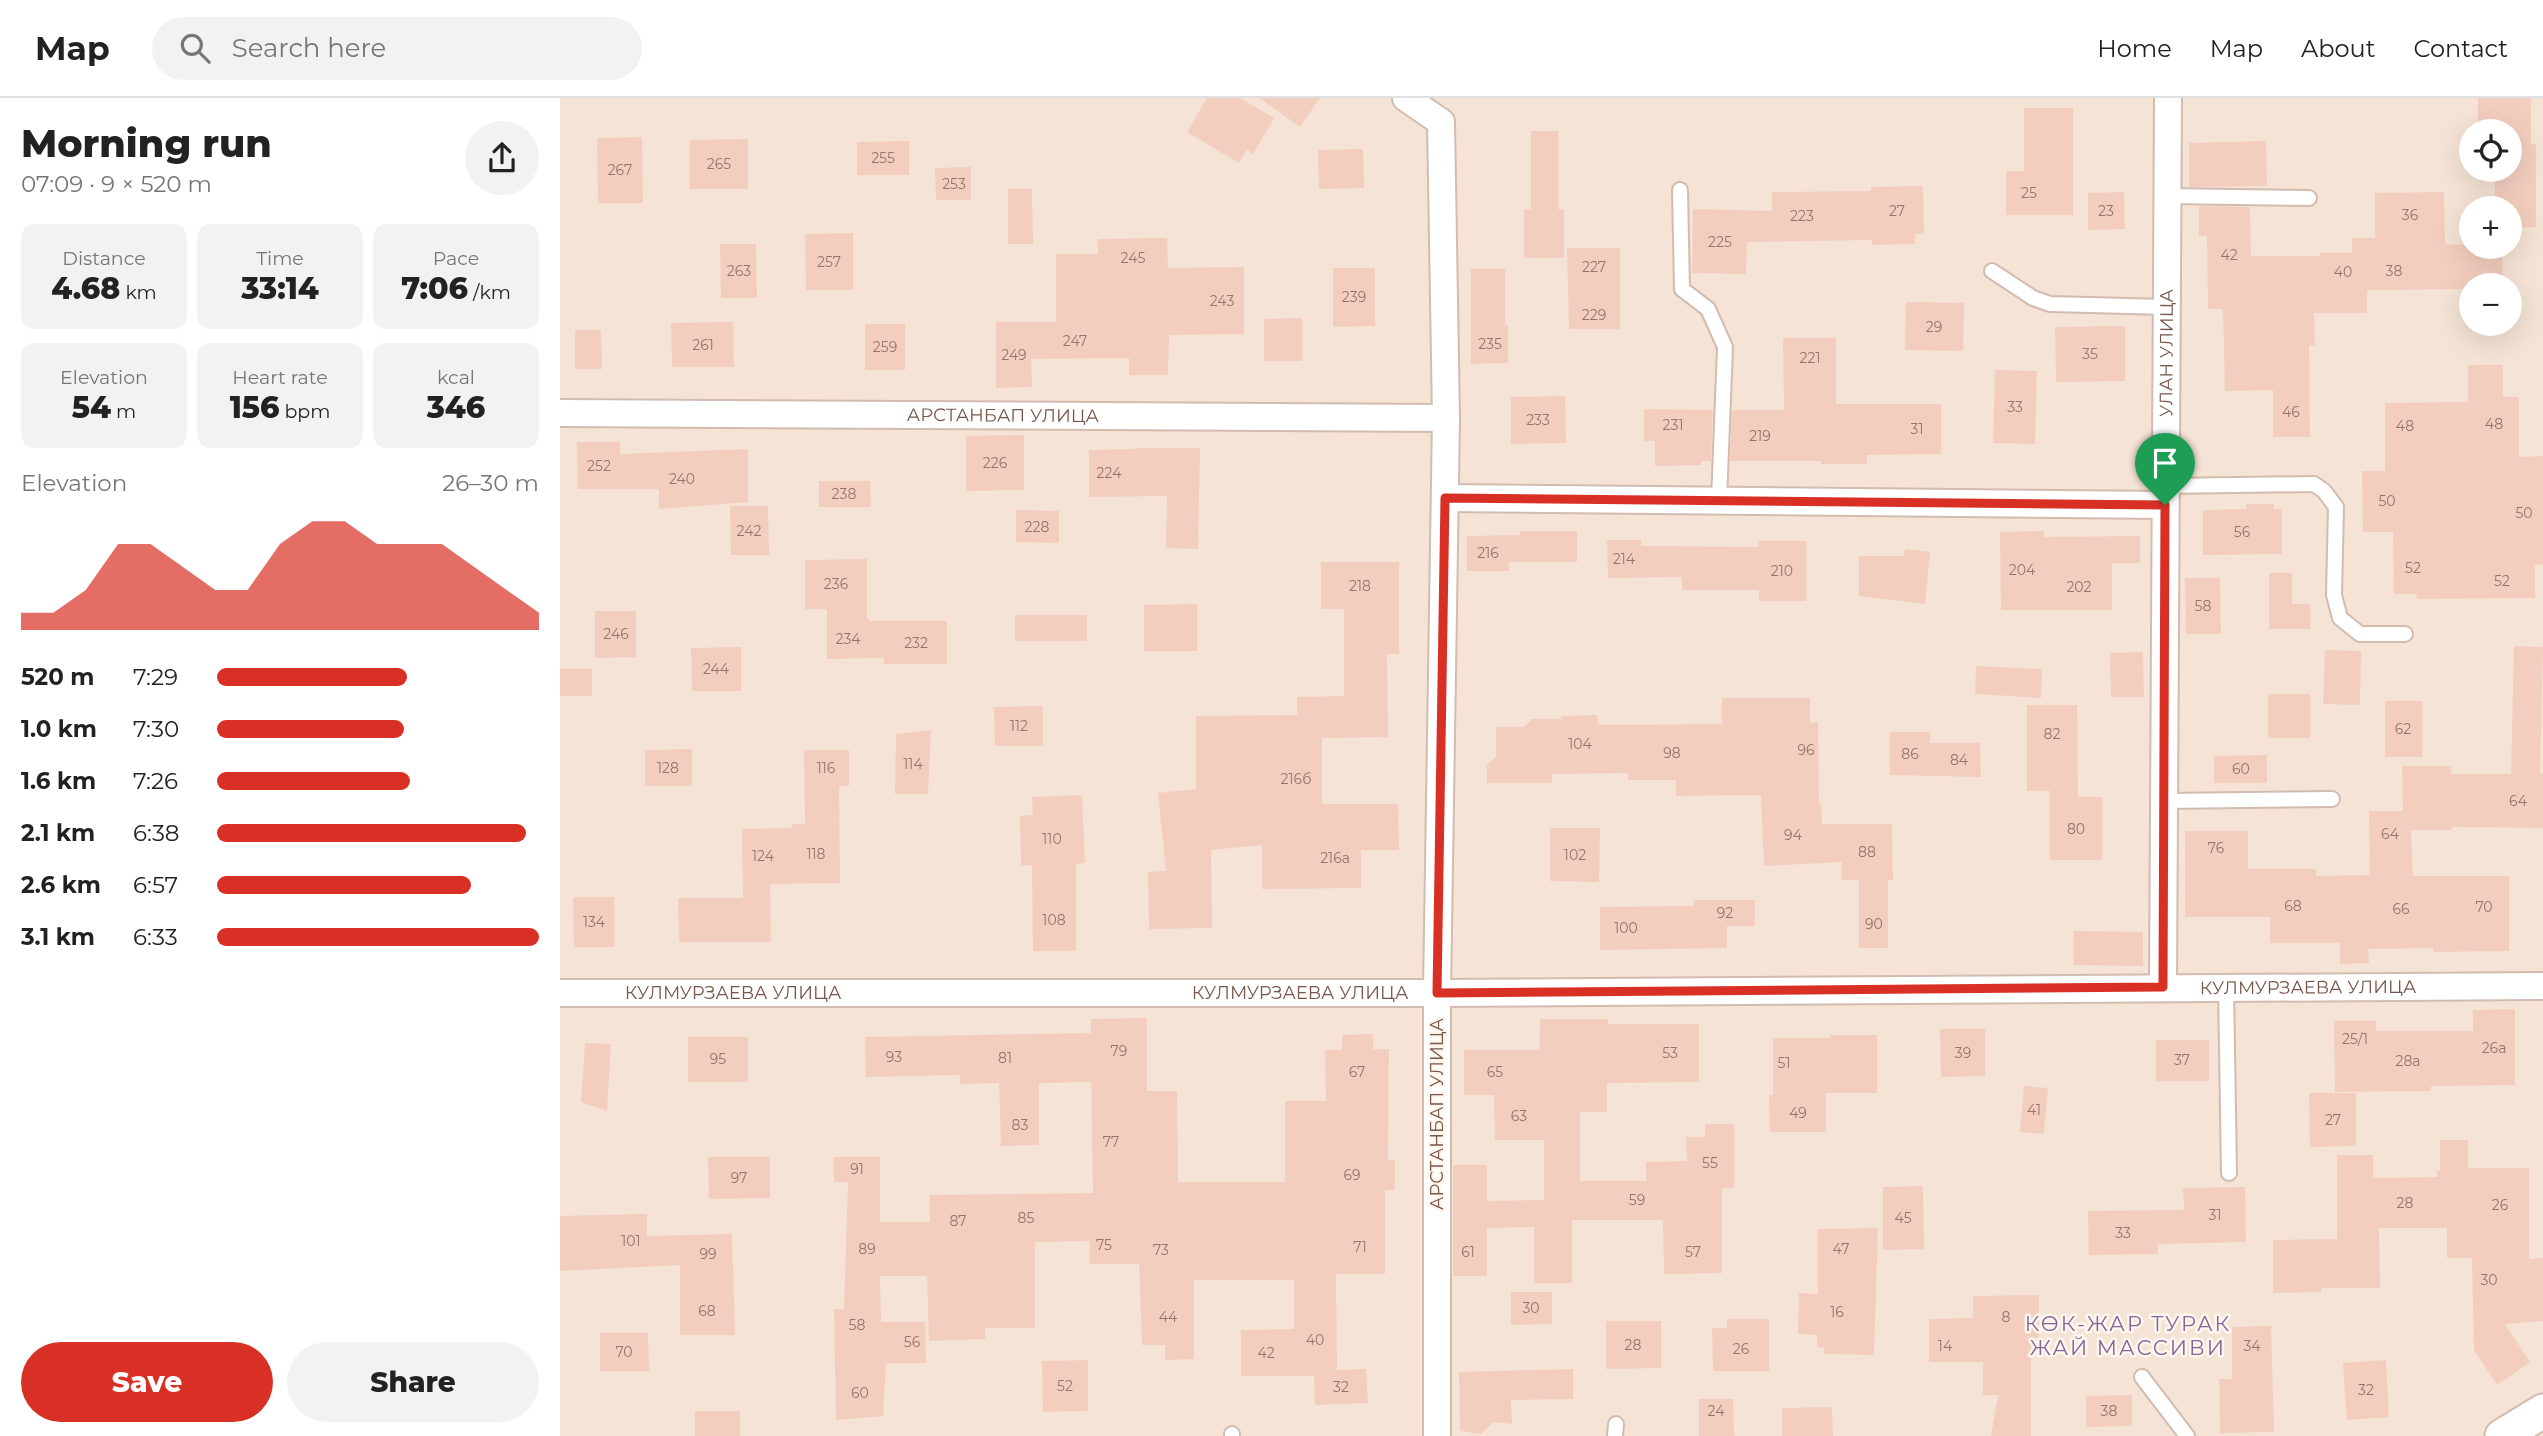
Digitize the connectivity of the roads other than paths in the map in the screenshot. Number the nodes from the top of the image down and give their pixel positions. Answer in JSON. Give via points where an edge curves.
{"nodes":[{"id":1,"x":1406,"y":98,"type":"edge"},
{"id":2,"x":2168,"y":98,"type":"edge"},
{"id":3,"x":1680,"y":190,"type":"dead end"},
{"id":4,"x":2167,"y":196,"type":"junction"},
{"id":5,"x":2309,"y":198,"type":"dead end"},
{"id":6,"x":1992,"y":271,"type":"dead end"},
{"id":7,"x":2166,"y":307,"type":"junction"},
{"id":8,"x":560,"y":413,"type":"edge"},
{"id":9,"x":1446,"y":418,"type":"junction"},
{"id":10,"x":2165,"y":496,"type":"junction"},
{"id":11,"x":1445,"y":498,"type":"junction"},
{"id":12,"x":1719,"y":501,"type":"junction"},
{"id":13,"x":2405,"y":634,"type":"dead end"},
{"id":14,"x":2332,"y":799,"type":"dead end"},
{"id":15,"x":2163,"y":801,"type":"junction"},
{"id":16,"x":2543,"y":986,"type":"edge"},
{"id":17,"x":2163,"y":987,"type":"junction"},
{"id":18,"x":2226,"y":987,"type":"junction"},
{"id":19,"x":560,"y":993,"type":"edge"},
{"id":20,"x":1437,"y":993,"type":"junction"},
{"id":21,"x":2229,"y":1172,"type":"dead end"},
{"id":22,"x":2142,"y":1377,"type":"dead end"},
{"id":23,"x":2543,"y":1411,"type":"edge"},
{"id":24,"x":1437,"y":1436,"type":"edge"},
{"id":25,"x":2188,"y":1436,"type":"edge"},
{"id":26,"x":2502,"y":1436,"type":"edge"}],
"edges":[{"from":1,"to":9,"type":"street","name":"АРСТАНБАП УЛИЦА","via":[[1441,122]]},
{"from":2,"to":4,"type":"street","name":"УЛАН УЛИЦА"},
{"from":3,"to":12,"type":"lane","via":[[1682,289],[1708,309],[1725,347]]},
{"from":4,"to":5,"type":"lane"},
{"from":4,"to":7,"type":"street","name":"УЛАН УЛИЦА"},
{"from":6,"to":7,"type":"lane","via":[[2033,299],[2050,304]]},
{"from":7,"to":10,"type":"street","name":"УЛАН УЛИЦА"},
{"from":8,"to":9,"type":"street","name":"АРСТАНБАП УЛИЦА"},
{"from":9,"to":11,"type":"street","name":"АРСТАНБАП УЛИЦА"},
{"from":10,"to":12,"type":"street"},
{"from":10,"to":13,"type":"lane","via":[[2314,484],[2336,507],[2334,595],[2340,618],[2360,634]]},
{"from":10,"to":15,"type":"street","name":"УЛАН УЛИЦА"},
{"from":11,"to":12,"type":"street"},
{"from":11,"to":20,"type":"street","name":"АРСТАНБАП УЛИЦА"},
{"from":14,"to":15,"type":"lane"},
{"from":15,"to":17,"type":"street","name":"УЛАН УЛИЦА"},
{"from":16,"to":18,"type":"street","name":"КУЛМУРЗАЕВА УЛИЦА"},
{"from":17,"to":18,"type":"street","name":"КУЛМУРЗАЕВА УЛИЦА"},
{"from":17,"to":20,"type":"street","name":"КУЛМУРЗАЕВА УЛИЦА"},
{"from":18,"to":21,"type":"lane"},
{"from":19,"to":20,"type":"street","name":"КУЛМУРЗАЕВА УЛИЦА"},
{"from":20,"to":24,"type":"street","name":"АРСТАНБАП УЛИЦА"},
{"from":22,"to":25,"type":"lane"},
{"from":23,"to":26,"type":"street"}]}
